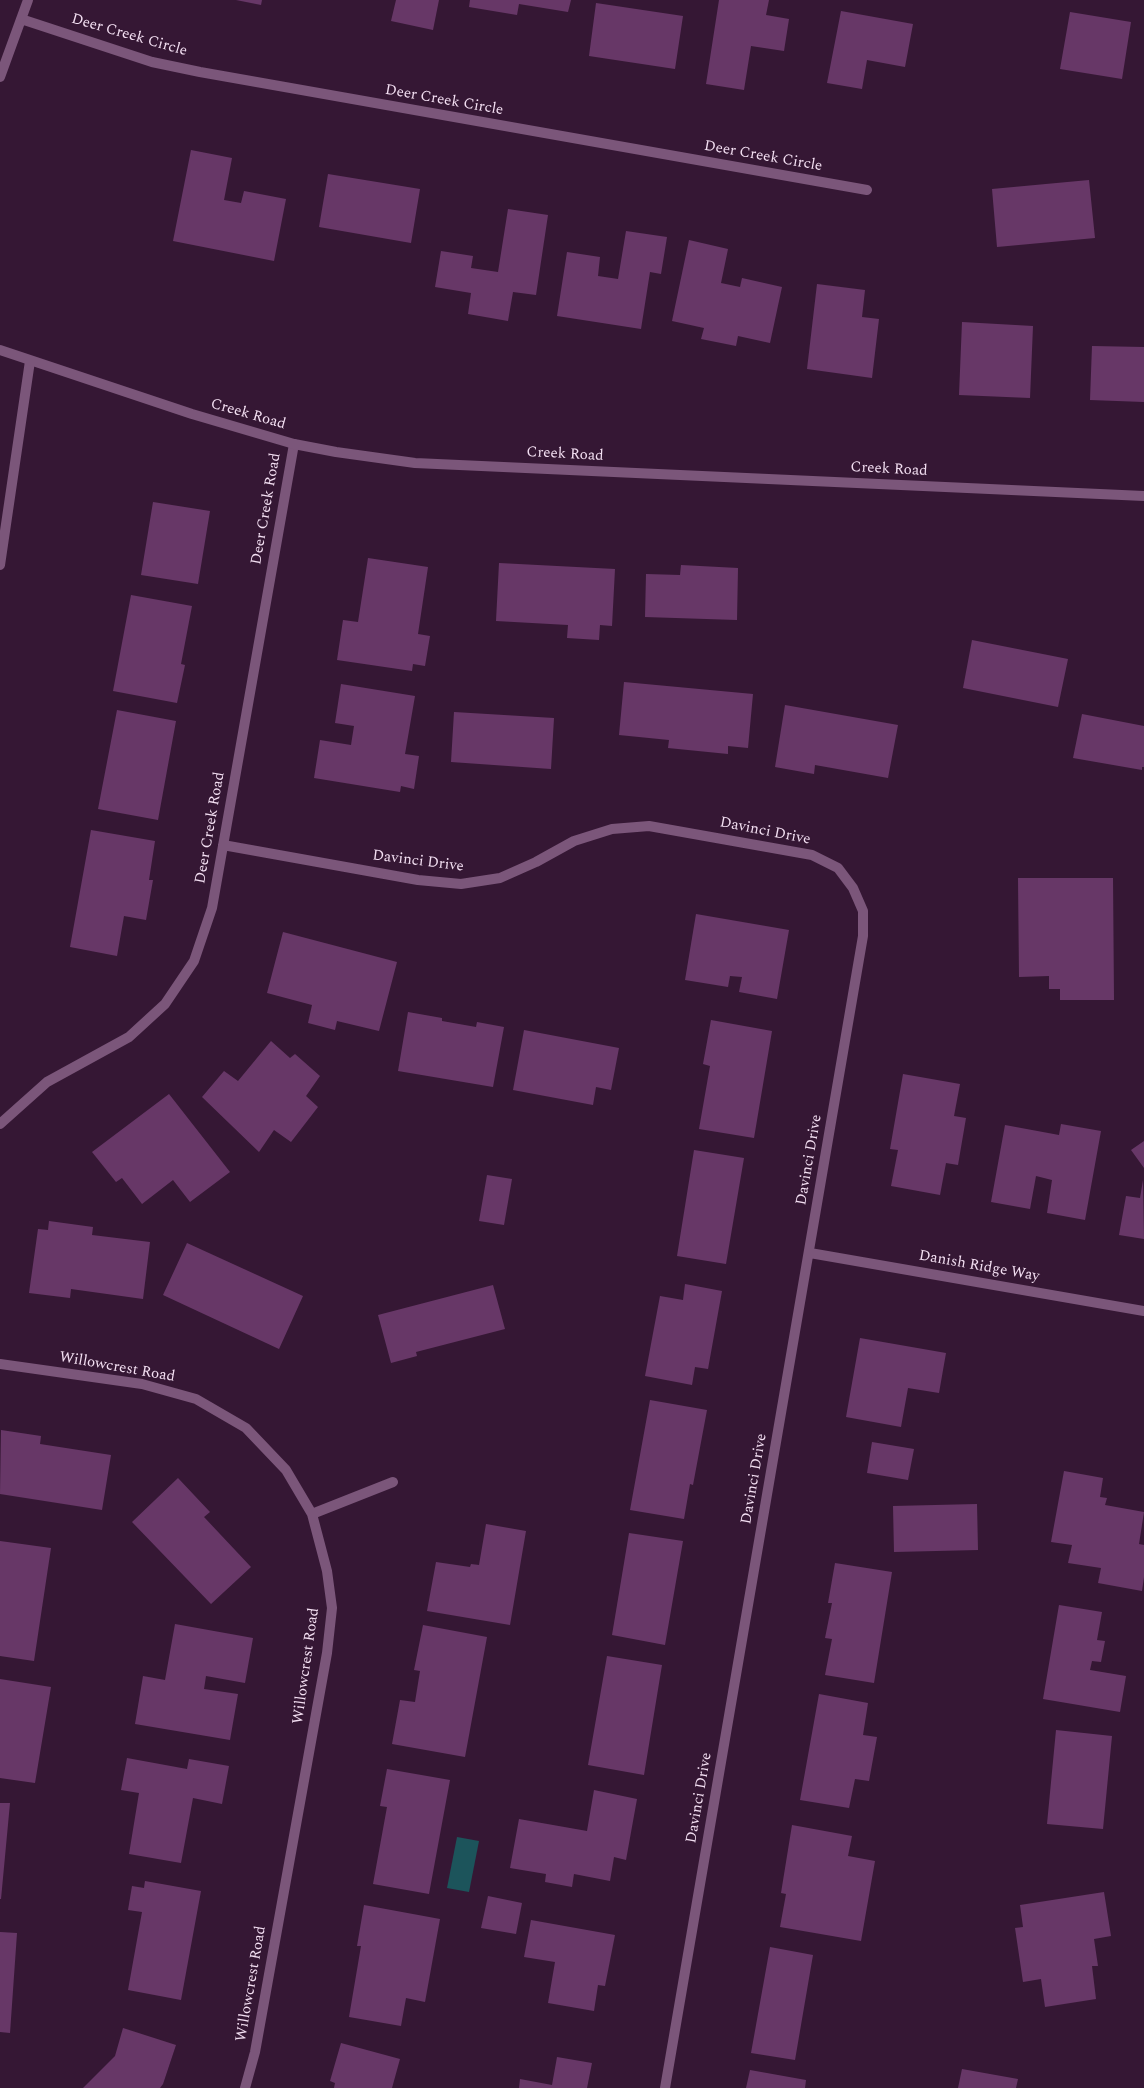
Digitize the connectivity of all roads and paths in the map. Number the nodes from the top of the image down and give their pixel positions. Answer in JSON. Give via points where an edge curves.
{"nodes":[{"id":1,"x":28,"y":0,"type":"edge"},
{"id":2,"x":21,"y":19,"type":"junction"},
{"id":3,"x":0,"y":76,"type":"edge"},
{"id":4,"x":867,"y":190,"type":"dead end"},
{"id":5,"x":0,"y":350,"type":"edge"},
{"id":6,"x":30,"y":361,"type":"junction"},
{"id":7,"x":294,"y":444,"type":"junction"},
{"id":8,"x":1144,"y":496,"type":"edge"},
{"id":9,"x":0,"y":565,"type":"edge"},
{"id":10,"x":223,"y":845,"type":"junction"},
{"id":11,"x":0,"y":1124,"type":"edge"},
{"id":12,"x":810,"y":1252,"type":"junction"},
{"id":13,"x":1144,"y":1312,"type":"edge"},
{"id":14,"x":0,"y":1364,"type":"edge"},
{"id":15,"x":393,"y":1482,"type":"dead end"},
{"id":16,"x":312,"y":1514,"type":"junction"},
{"id":17,"x":245,"y":2088,"type":"edge"},
{"id":18,"x":665,"y":2088,"type":"edge"}],
"edges":[{"from":1,"to":2,"type":"street"},
{"from":2,"to":3,"type":"street"},
{"from":2,"to":4,"type":"street","name":"Deer Creek Circle","via":[[152,62],[200,72]]},
{"from":5,"to":6,"type":"street","name":"Creek Road"},
{"from":6,"to":7,"type":"street","name":"Creek Road"},
{"from":6,"to":9,"type":"street"},
{"from":7,"to":8,"type":"street","name":"Creek Road","via":[[415,462]]},
{"from":7,"to":10,"type":"street","name":"Deer Creek Road"},
{"from":10,"to":11,"type":"street","name":"Deer Creek Road","via":[[212,908],[194,961],[165,1004],[129,1037],[48,1082]]},
{"from":10,"to":12,"type":"street","name":"Davinci Drive","via":[[418,880],[461,884],[500,878],[574,841],[612,829],[649,826],[812,855],[838,868],[853,888],[863,911],[863,936]]},
{"from":12,"to":13,"type":"street","name":"Danish Ridge Way"},
{"from":12,"to":18,"type":"street","name":"Davinci Drive"},
{"from":14,"to":16,"type":"street","name":"Willowcrest Road","via":[[142,1384],[196,1399],[246,1428],[286,1470]]},
{"from":15,"to":16,"type":"street"},
{"from":16,"to":17,"type":"street","name":"Willowcrest Road","via":[[327,1571],[332,1608],[328,1645],[255,2052]]}]}
